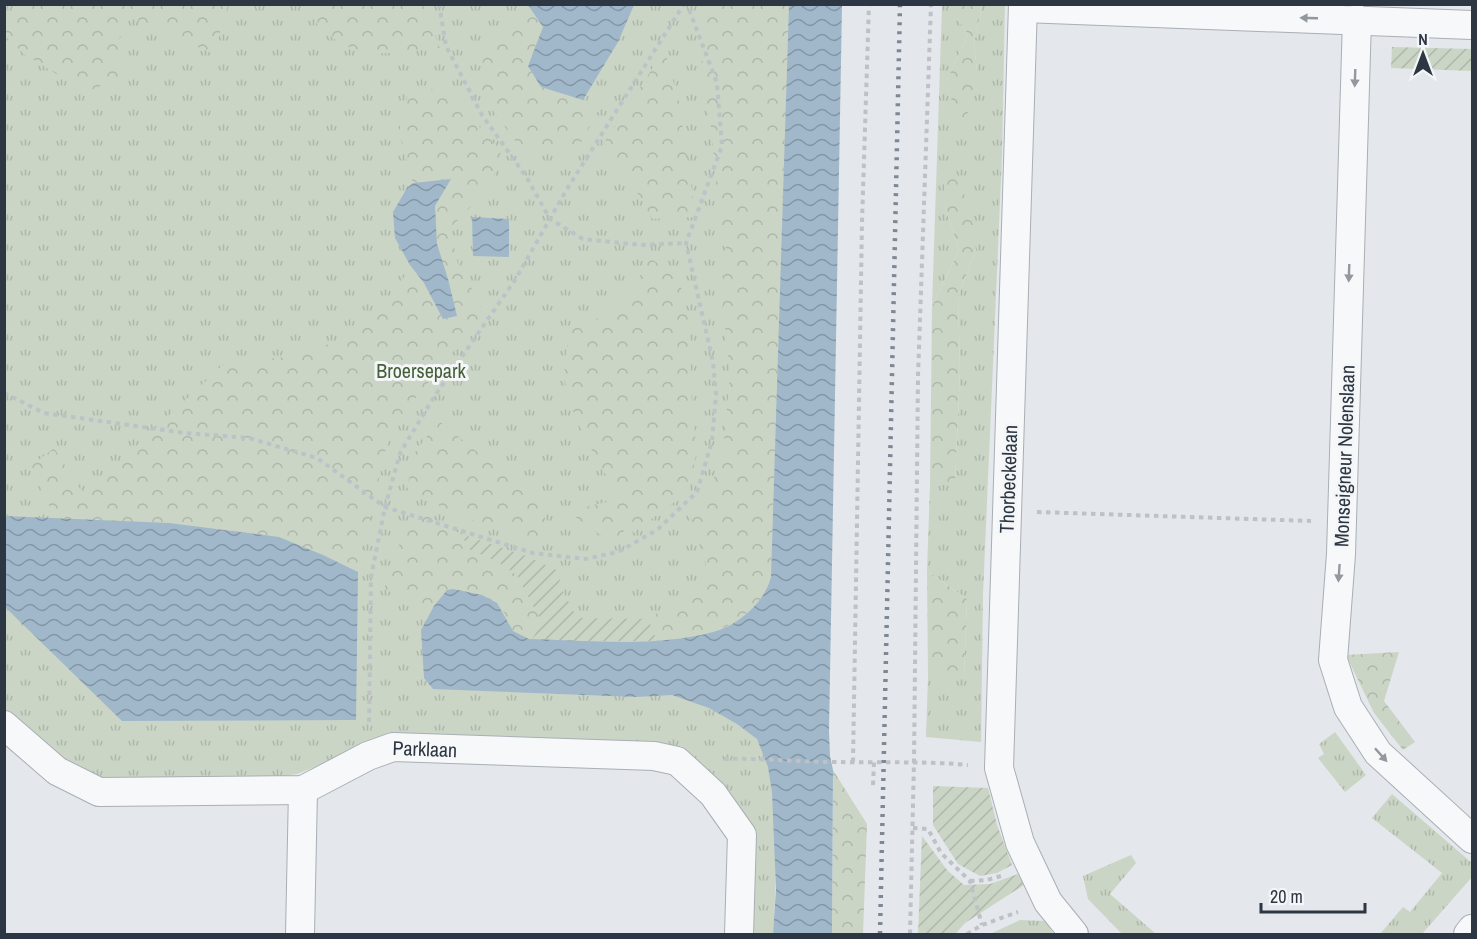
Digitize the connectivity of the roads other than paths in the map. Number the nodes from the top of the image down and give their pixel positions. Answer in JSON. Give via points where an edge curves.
{"nodes":[{"id":1,"x":1023,"y":6,"type":"edge"},
{"id":2,"x":1357,"y":19,"type":"junction"},
{"id":3,"x":1473,"y":25,"type":"edge"},
{"id":4,"x":4,"y":725,"type":"edge"},
{"id":5,"x":303,"y":790,"type":"junction"},
{"id":6,"x":1473,"y":839,"type":"edge"},
{"id":7,"x":1473,"y":928,"type":"edge"},
{"id":8,"x":300,"y":934,"type":"edge"},
{"id":9,"x":739,"y":934,"type":"edge"},
{"id":10,"x":1074,"y":934,"type":"edge"},
{"id":11,"x":1468,"y":934,"type":"edge"}],
"edges":[{"from":2,"to":1,"type":"street","one_way":true},
{"from":1,"to":10,"type":"street","name":"Thorbeckelaan","via":[[999,768],[1020,843],[1048,902]]},
{"from":2,"to":3,"type":"street"},
{"from":2,"to":6,"type":"street","name":"Monseigneur Nolenslaan","one_way":true,"via":[[1342,524],[1333,660],[1348,707],[1378,753]]},
{"from":4,"to":5,"type":"street","name":"Parklaan","via":[[57,771],[99,792]]},
{"from":5,"to":8,"type":"street"},
{"from":5,"to":9,"type":"street","name":"Parklaan","via":[[393,747],[654,756],[677,761],[712,794],[742,835]]},
{"from":7,"to":11,"type":"street"}]}
